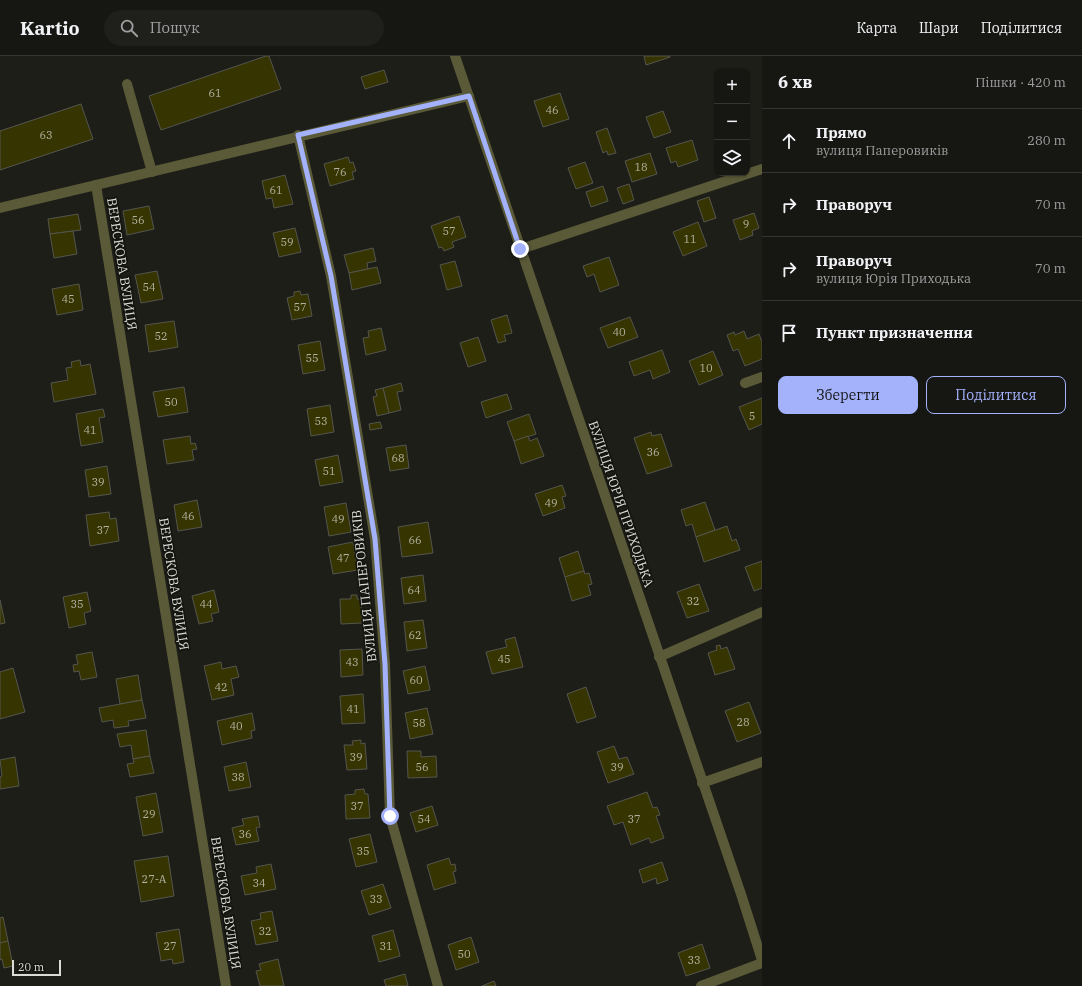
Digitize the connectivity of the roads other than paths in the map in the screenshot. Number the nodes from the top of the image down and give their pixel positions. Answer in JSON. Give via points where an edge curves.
{"nodes":[{"id":1,"x":455,"y":56,"type":"edge"},
{"id":2,"x":127,"y":84,"type":"dead end"},
{"id":3,"x":469,"y":96,"type":"junction"},
{"id":4,"x":298,"y":135,"type":"junction"},
{"id":5,"x":762,"y":169,"type":"edge"},
{"id":6,"x":152,"y":172,"type":"junction"},
{"id":7,"x":96,"y":185,"type":"junction"},
{"id":8,"x":0,"y":208,"type":"edge"},
{"id":9,"x":520,"y":249,"type":"junction"},
{"id":10,"x":762,"y":377,"type":"edge"},
{"id":11,"x":746,"y":383,"type":"dead end"},
{"id":12,"x":762,"y":612,"type":"edge"},
{"id":13,"x":659,"y":657,"type":"junction"},
{"id":14,"x":762,"y":762,"type":"edge"},
{"id":15,"x":702,"y":783,"type":"junction"},
{"id":16,"x":762,"y":960,"type":"edge"},
{"id":17,"x":762,"y":963,"type":"edge"},
{"id":18,"x":226,"y":986,"type":"edge"},
{"id":19,"x":438,"y":986,"type":"edge"},
{"id":20,"x":701,"y":986,"type":"edge"}],
"edges":[{"from":1,"to":3,"type":"street","name":"ВУЛИЦЯ ЮРІЯ ПРИХОДЬКА"},
{"from":2,"to":6,"type":"street"},
{"from":3,"to":4,"type":"street"},
{"from":3,"to":9,"type":"street","name":"ВУЛИЦЯ ЮРІЯ ПРИХОДЬКА"},
{"from":4,"to":6,"type":"street"},
{"from":4,"to":19,"type":"street","name":"ВУЛИЦЯ ПАПЕРОВИКІВ","via":[[331,276],[375,539],[385,664],[390,816]]},
{"from":5,"to":9,"type":"street"},
{"from":6,"to":7,"type":"street"},
{"from":7,"to":8,"type":"street"},
{"from":7,"to":18,"type":"street","name":"ВЕРЕСКОВА ВУЛИЦЯ"},
{"from":9,"to":13,"type":"street","name":"ВУЛИЦЯ ЮРІЯ ПРИХОДЬКА"},
{"from":10,"to":11,"type":"street"},
{"from":12,"to":13,"type":"street"},
{"from":13,"to":15,"type":"street","name":"ВУЛИЦЯ ЮРІЯ ПРИХОДЬКА"},
{"from":14,"to":15,"type":"street"},
{"from":15,"to":16,"type":"street","name":"ВУЛИЦЯ ЮРІЯ ПРИХОДЬКА"},
{"from":17,"to":20,"type":"street"}]}
